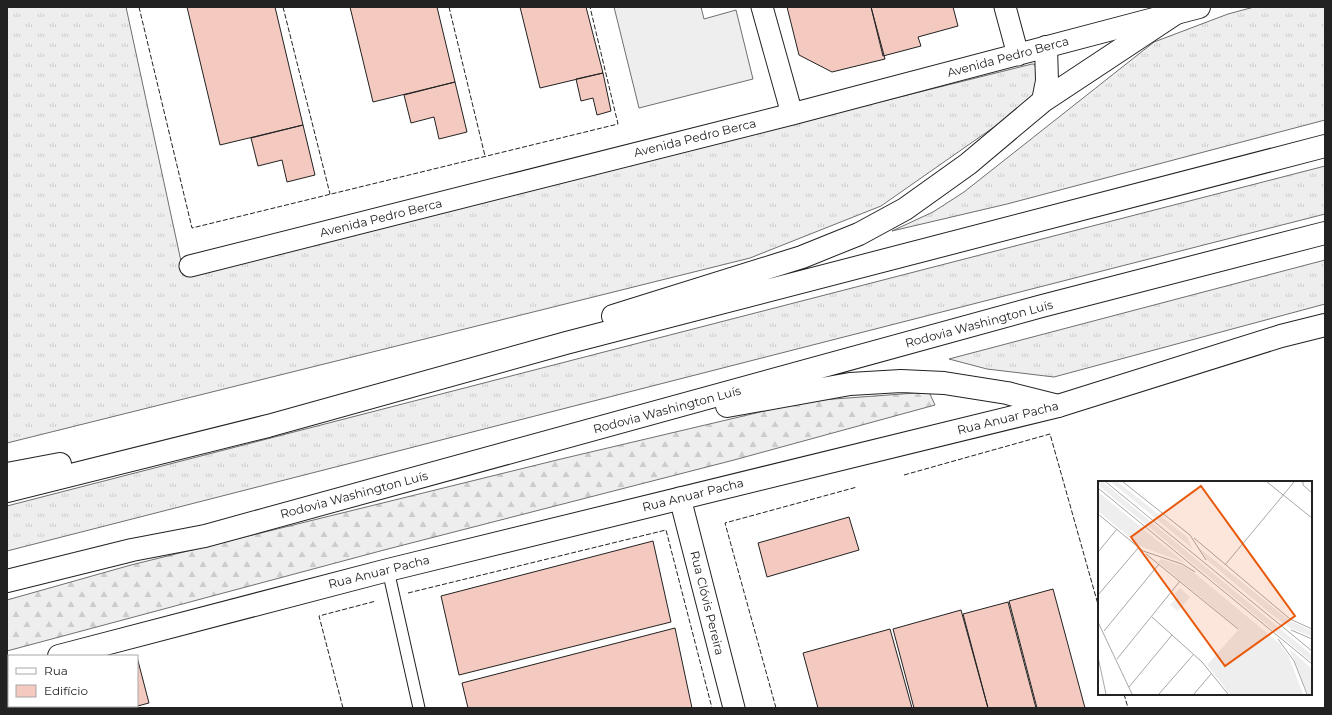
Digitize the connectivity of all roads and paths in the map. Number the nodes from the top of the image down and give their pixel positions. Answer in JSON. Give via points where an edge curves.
{"nodes":[{"id":1,"x":762,"y":7,"type":"edge"},
{"id":2,"x":1005,"y":7,"type":"edge"},
{"id":3,"x":1199,"y":7,"type":"edge"},
{"id":4,"x":1176,"y":13,"type":"junction"},
{"id":5,"x":1046,"y":47,"type":"junction"},
{"id":6,"x":1018,"y":55,"type":"junction"},
{"id":7,"x":1043,"y":101,"type":"junction"},
{"id":8,"x":792,"y":114,"type":"junction"},
{"id":9,"x":1325,"y":146,"type":"edge"},
{"id":10,"x":1325,"y":233,"type":"edge"},
{"id":11,"x":190,"y":266,"type":"dead end"},
{"id":12,"x":1325,"y":325,"type":"edge"},
{"id":13,"x":566,"y":343,"type":"junction"},
{"id":14,"x":1058,"y":406,"type":"junction"},
{"id":15,"x":268,"y":426,"type":"junction"},
{"id":16,"x":586,"y":432,"type":"junction"},
{"id":17,"x":7,"y":474,"type":"edge"},
{"id":18,"x":7,"y":491,"type":"edge"},
{"id":19,"x":680,"y":498,"type":"junction"},
{"id":20,"x":205,"y":536,"type":"junction"},
{"id":21,"x":388,"y":570,"type":"junction"},
{"id":22,"x":7,"y":581,"type":"edge"},
{"id":23,"x":7,"y":595,"type":"edge"},
{"id":24,"x":63,"y":655,"type":"edge"},
{"id":25,"x":419,"y":708,"type":"edge"},
{"id":26,"x":734,"y":708,"type":"edge"}],
"edges":[{"from":1,"to":8,"type":"street"},
{"from":2,"to":6,"type":"street"},
{"from":3,"to":4,"type":"main road","name":"Avenida Pedro Berca"},
{"from":4,"to":5,"type":"street","name":"Avenida Pedro Berca"},
{"from":4,"to":7,"type":"main road"},
{"from":5,"to":6,"type":"street","name":"Avenida Pedro Berca"},
{"from":5,"to":7,"type":"main road","via":[[1047,80]]},
{"from":6,"to":8,"type":"street","name":"Avenida Pedro Berca"},
{"from":7,"to":13,"type":"main road","via":[[968,164],[905,209],[859,234],[802,257],[607,318]]},
{"from":8,"to":11,"type":"street","name":"Avenida Pedro Berca"},
{"from":9,"to":13,"type":"main road"},
{"from":10,"to":16,"type":"main road","name":"Rodovia Washington Luís","via":[[1042,306]]},
{"from":12,"to":14,"type":"main road","name":"Rua Anuar Pacha","via":[[1281,336]]},
{"from":13,"to":15,"type":"main road"},
{"from":14,"to":16,"type":"main road","via":[[1007,393],[944,383],[901,381],[850,384]]},
{"from":14,"to":19,"type":"main road","name":"Rua Anuar Pacha"},
{"from":15,"to":17,"type":"main road"},
{"from":15,"to":18,"type":"main road"},
{"from":16,"to":20,"type":"main road","name":"Rodovia Washington Luís"},
{"from":19,"to":21,"type":"main road","name":"Rua Anuar Pacha"},
{"from":19,"to":26,"type":"street","name":"Rua Clóvis Pereira"},
{"from":20,"to":22,"type":"main road","name":"Rodovia Washington Luís","via":[[132,550]]},
{"from":20,"to":23,"type":"main road"},
{"from":21,"to":24,"type":"main road","name":"Rua Anuar Pacha"},
{"from":21,"to":25,"type":"lane"}]}
